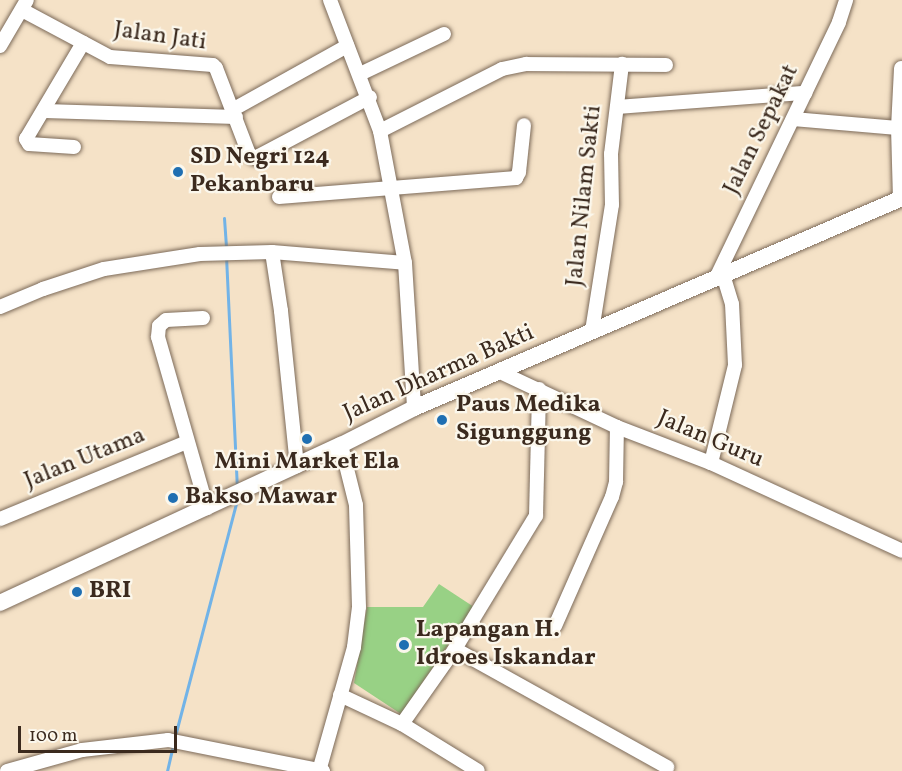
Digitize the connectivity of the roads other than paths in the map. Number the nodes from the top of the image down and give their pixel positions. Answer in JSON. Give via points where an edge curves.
{"nodes":[{"id":1,"x":330,"y":0,"type":"edge"},
{"id":2,"x":846,"y":0,"type":"edge"},
{"id":3,"x":24,"y":5,"type":"edge"},
{"id":4,"x":444,"y":34,"type":"dead end"},
{"id":5,"x":83,"y":43,"type":"junction"},
{"id":6,"x":0,"y":46,"type":"edge"},
{"id":7,"x":347,"y":46,"type":"junction"},
{"id":8,"x":622,"y":64,"type":"junction"},
{"id":9,"x":666,"y":64,"type":"dead end"},
{"id":10,"x":901,"y":68,"type":"edge"},
{"id":11,"x":360,"y":74,"type":"junction"},
{"id":12,"x":805,"y":93,"type":"junction"},
{"id":13,"x":370,"y":97,"type":"junction"},
{"id":14,"x":617,"y":107,"type":"junction"},
{"id":15,"x":45,"y":111,"type":"junction"},
{"id":16,"x":234,"y":114,"type":"junction"},
{"id":17,"x":793,"y":118,"type":"junction"},
{"id":18,"x":524,"y":125,"type":"dead end"},
{"id":19,"x":898,"y":128,"type":"junction"},
{"id":20,"x":380,"y":131,"type":"junction"},
{"id":21,"x":74,"y":147,"type":"dead end"},
{"id":22,"x":390,"y":189,"type":"junction"},
{"id":23,"x":279,"y":197,"type":"dead end"},
{"id":24,"x":901,"y":199,"type":"edge"},
{"id":25,"x":272,"y":252,"type":"junction"},
{"id":26,"x":405,"y":263,"type":"junction"},
{"id":27,"x":720,"y":276,"type":"junction"},
{"id":28,"x":0,"y":308,"type":"edge"},
{"id":29,"x":203,"y":318,"type":"dead end"},
{"id":30,"x":592,"y":331,"type":"junction"},
{"id":31,"x":500,"y":372,"type":"junction"},
{"id":32,"x":539,"y":389,"type":"junction"},
{"id":33,"x":414,"y":408,"type":"junction"},
{"id":34,"x":617,"y":427,"type":"junction"},
{"id":35,"x":187,"y":442,"type":"junction"},
{"id":36,"x":341,"y":445,"type":"junction"},
{"id":37,"x":711,"y":463,"type":"junction"},
{"id":38,"x":297,"y":466,"type":"junction"},
{"id":39,"x":207,"y":508,"type":"junction"},
{"id":40,"x":0,"y":519,"type":"edge"},
{"id":41,"x":902,"y":551,"type":"edge"},
{"id":42,"x":0,"y":603,"type":"edge"},
{"id":43,"x":555,"y":626,"type":"dead end"},
{"id":44,"x":455,"y":649,"type":"junction"},
{"id":45,"x":340,"y":695,"type":"junction"},
{"id":46,"x":402,"y":724,"type":"junction"},
{"id":47,"x":667,"y":767,"type":"dead end"},
{"id":48,"x":321,"y":770,"type":"edge"},
{"id":49,"x":7,"y":771,"type":"edge"},
{"id":50,"x":478,"y":771,"type":"edge"}],
"edges":[{"from":1,"to":7,"type":"street"},
{"from":2,"to":12,"type":"street","name":"Jalan Sepakat"},
{"from":3,"to":5,"type":"street","name":"Jalan Jati"},
{"from":3,"to":6,"type":"street"},
{"from":4,"to":11,"type":"street"},
{"from":5,"to":15,"type":"street"},
{"from":5,"to":16,"type":"street","name":"Jalan Jati","via":[[110,57],[213,65]]},
{"from":7,"to":11,"type":"street"},
{"from":7,"to":16,"type":"street"},
{"from":8,"to":9,"type":"street"},
{"from":8,"to":14,"type":"street","name":"Jalan Nilam Sakti"},
{"from":8,"to":20,"type":"street","via":[[526,64],[502,69]]},
{"from":10,"to":19,"type":"street"},
{"from":11,"to":13,"type":"street"},
{"from":12,"to":14,"type":"street"},
{"from":12,"to":17,"type":"street","name":"Jalan Sepakat"},
{"from":13,"to":16,"type":"street","name":"Jalan Jati","via":[[257,158],[249,154]]},
{"from":13,"to":20,"type":"street"},
{"from":14,"to":30,"type":"street","name":"Jalan Nilam Sakti","via":[[611,154],[612,205]]},
{"from":15,"to":16,"type":"street"},
{"from":15,"to":21,"type":"street","via":[[27,142]]},
{"from":17,"to":19,"type":"street"},
{"from":17,"to":27,"type":"street","name":"Jalan Sepakat"},
{"from":18,"to":22,"type":"street","via":[[516,178]]},
{"from":19,"to":24,"type":"street"},
{"from":20,"to":22,"type":"street"},
{"from":22,"to":23,"type":"street"},
{"from":22,"to":26,"type":"street"},
{"from":24,"to":27,"type":"main road","name":"Jalan Dharma Bakti"},
{"from":25,"to":26,"type":"street"},
{"from":25,"to":28,"type":"street","via":[[218,253],[104,269]]},
{"from":25,"to":38,"type":"street"},
{"from":26,"to":33,"type":"street"},
{"from":27,"to":30,"type":"main road","name":"Jalan Dharma Bakti"},
{"from":27,"to":37,"type":"street","via":[[732,304],[735,365]]},
{"from":29,"to":35,"type":"street","via":[[166,320],[159,326],[158,337]]},
{"from":30,"to":31,"type":"main road","name":"Jalan Dharma Bakti"},
{"from":31,"to":32,"type":"street","name":"Jalan Guru"},
{"from":31,"to":33,"type":"main road","name":"Jalan Dharma Bakti"},
{"from":32,"to":34,"type":"street","name":"Jalan Guru"},
{"from":32,"to":44,"type":"street","via":[[536,516]]},
{"from":33,"to":36,"type":"main road","name":"Jalan Dharma Bakti"},
{"from":34,"to":37,"type":"street","name":"Jalan Guru"},
{"from":34,"to":43,"type":"street","via":[[612,497]]},
{"from":35,"to":39,"type":"street"},
{"from":35,"to":40,"type":"street","name":"Jalan Utama"},
{"from":36,"to":38,"type":"main road","name":"Jalan Dharma Bakti"},
{"from":36,"to":45,"type":"street","via":[[356,505],[359,607],[354,647]]},
{"from":37,"to":41,"type":"street","name":"Jalan Guru"},
{"from":38,"to":39,"type":"main road","name":"Jalan Dharma Bakti"},
{"from":39,"to":42,"type":"main road","name":"Jalan Dharma Bakti"},
{"from":44,"to":46,"type":"street"},
{"from":44,"to":47,"type":"street"},
{"from":45,"to":46,"type":"street"},
{"from":45,"to":48,"type":"street"},
{"from":46,"to":50,"type":"street"},
{"from":48,"to":49,"type":"street","via":[[174,741],[100,747]]}]}
